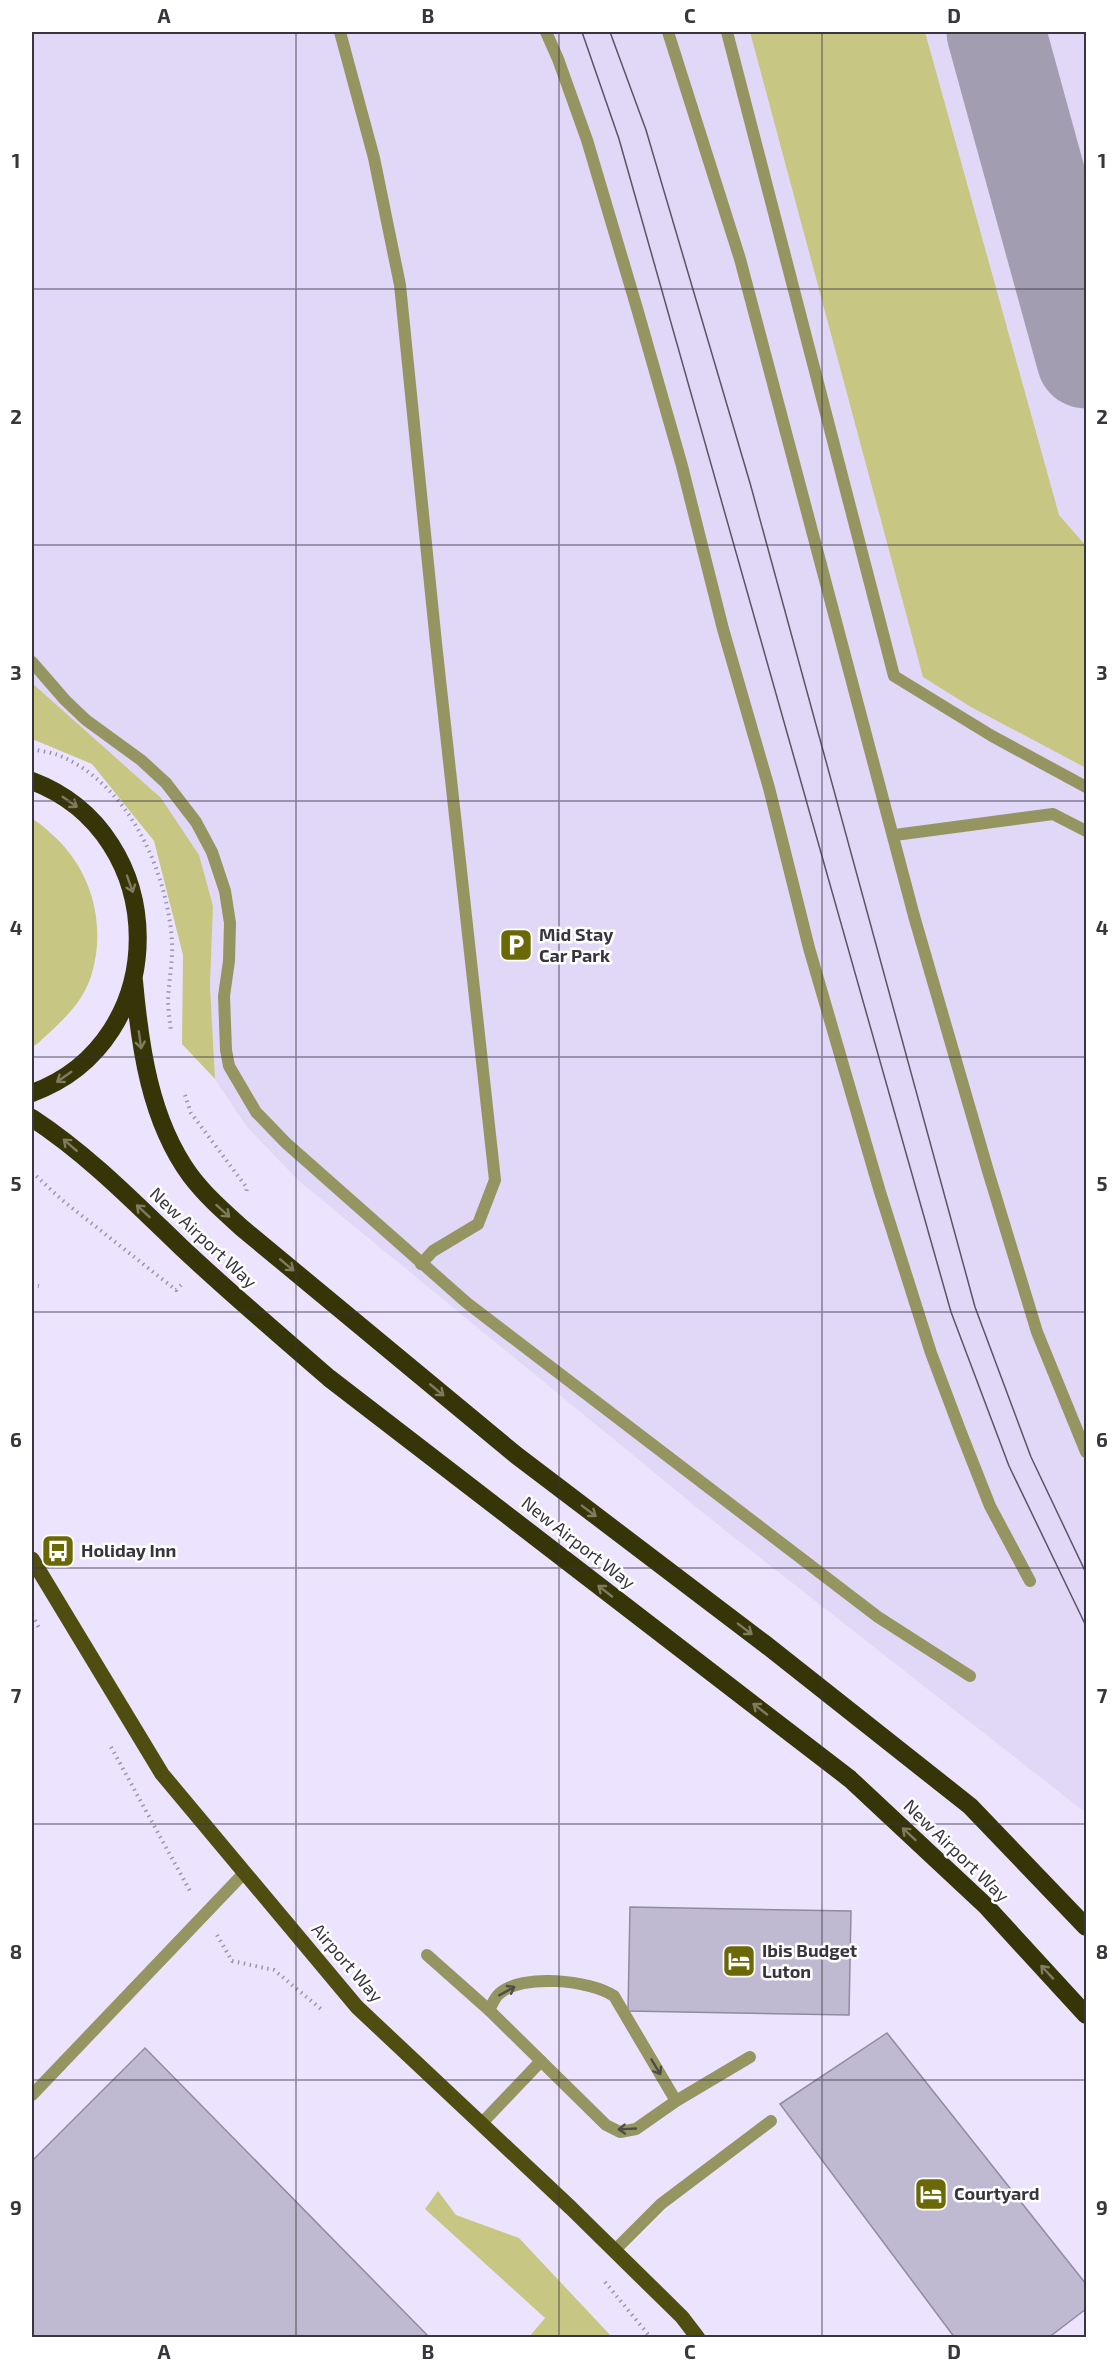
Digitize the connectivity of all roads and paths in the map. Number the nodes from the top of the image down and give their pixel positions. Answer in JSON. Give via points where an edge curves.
{"nodes":[{"id":1,"x":340,"y":32,"type":"edge"},
{"id":2,"x":546,"y":32,"type":"edge"},
{"id":3,"x":668,"y":32,"type":"edge"},
{"id":4,"x":728,"y":32,"type":"edge"},
{"id":5,"x":32,"y":662,"type":"edge"},
{"id":6,"x":32,"y":781,"type":"edge"},
{"id":7,"x":1086,"y":787,"type":"edge"},
{"id":8,"x":1086,"y":831,"type":"edge"},
{"id":9,"x":895,"y":835,"type":"junction"},
{"id":10,"x":134,"y":981,"type":"junction"},
{"id":11,"x":32,"y":1093,"type":"edge"},
{"id":12,"x":32,"y":1118,"type":"edge"},
{"id":13,"x":32,"y":1172,"type":"edge"},
{"id":14,"x":421,"y":1264,"type":"junction"},
{"id":15,"x":201,"y":1265,"type":"junction"},
{"id":16,"x":32,"y":1285,"type":"edge"},
{"id":17,"x":39,"y":1286,"type":"dead end"},
{"id":18,"x":1086,"y":1452,"type":"edge"},
{"id":19,"x":32,"y":1559,"type":"edge"},
{"id":20,"x":1030,"y":1581,"type":"dead end"},
{"id":21,"x":32,"y":1616,"type":"edge"},
{"id":22,"x":44,"y":1635,"type":"dead end"},
{"id":23,"x":970,"y":1676,"type":"dead end"},
{"id":24,"x":108,"y":1741,"type":"dead end"},
{"id":25,"x":173,"y":1863,"type":"dead end"},
{"id":26,"x":245,"y":1872,"type":"junction"},
{"id":27,"x":1086,"y":1927,"type":"edge"},
{"id":28,"x":427,"y":1955,"type":"dead end"},
{"id":29,"x":489,"y":2010,"type":"junction"},
{"id":30,"x":1086,"y":2015,"type":"edge"},
{"id":31,"x":750,"y":2056,"type":"dead end"},
{"id":32,"x":541,"y":2061,"type":"junction"},
{"id":33,"x":32,"y":2095,"type":"edge"},
{"id":34,"x":676,"y":2101,"type":"junction"},
{"id":35,"x":771,"y":2121,"type":"dead end"},
{"id":36,"x":483,"y":2123,"type":"junction"},
{"id":37,"x":614,"y":2251,"type":"junction"},
{"id":38,"x":698,"y":2337,"type":"edge"}],
"edges":[{"from":1,"to":14,"type":"lane","via":[[374,158],[400,285],[495,1180],[478,1224],[434,1251]]},
{"from":2,"to":20,"type":"lane","via":[[587,140],[636,305],[809,948],[883,1203],[960,1430],[990,1506]]},
{"from":3,"to":9,"type":"lane","via":[[740,258]]},
{"from":4,"to":7,"type":"lane","via":[[894,676]]},
{"from":5,"to":14,"type":"lane","via":[[86,720],[166,783],[196,822],[212,852],[225,891],[230,923],[224,996],[226,1050],[229,1066],[256,1112]]},
{"from":6,"to":10,"type":"highway","one_way":true,"via":[[76,806],[103,832],[122,864],[135,899],[139,936]]},
{"from":8,"to":9,"type":"lane","via":[[1053,814]]},
{"from":9,"to":18,"type":"lane","via":[[935,988],[1037,1332]]},
{"from":10,"to":11,"type":"highway","one_way":true,"via":[[124,1007],[100,1045],[52,1086]]},
{"from":10,"to":27,"type":"highway","name":"New Airport Way","one_way":true,"via":[[140,1044],[149,1082],[168,1136],[189,1174],[209,1198],[516,1455],[970,1806]]},
{"from":15,"to":12,"type":"highway","name":"New Airport Way","one_way":true,"via":[[62,1138]]},
{"from":13,"to":15,"type":"path","via":[[176,1290]]},
{"from":14,"to":23,"type":"lane","via":[[583,1393],[878,1617]]},
{"from":30,"to":15,"type":"highway","name":"New Airport Way","one_way":true,"via":[[986,1906],[850,1779],[329,1378]]},
{"from":16,"to":17,"type":"path"},
{"from":19,"to":26,"type":"main road","name":"Airport Way","via":[[162,1774]]},
{"from":21,"to":22,"type":"path"},
{"from":24,"to":25,"type":"path"},
{"from":26,"to":33,"type":"lane"},
{"from":26,"to":36,"type":"main road","name":"Airport Way","via":[[357,2007]]},
{"from":28,"to":29,"type":"lane"},
{"from":29,"to":32,"type":"lane"},
{"from":29,"to":34,"type":"lane","one_way":true,"via":[[499,1994],[530,1983],[551,1980],[603,1988],[614,1995]]},
{"from":31,"to":34,"type":"lane"},
{"from":34,"to":32,"type":"lane","one_way":true,"via":[[636,2129],[620,2132],[606,2125]]},
{"from":32,"to":36,"type":"lane"},
{"from":35,"to":37,"type":"lane","via":[[661,2204]]},
{"from":36,"to":37,"type":"main road","name":"Airport Way"},
{"from":37,"to":38,"type":"main road","name":"Airport Way"}]}
